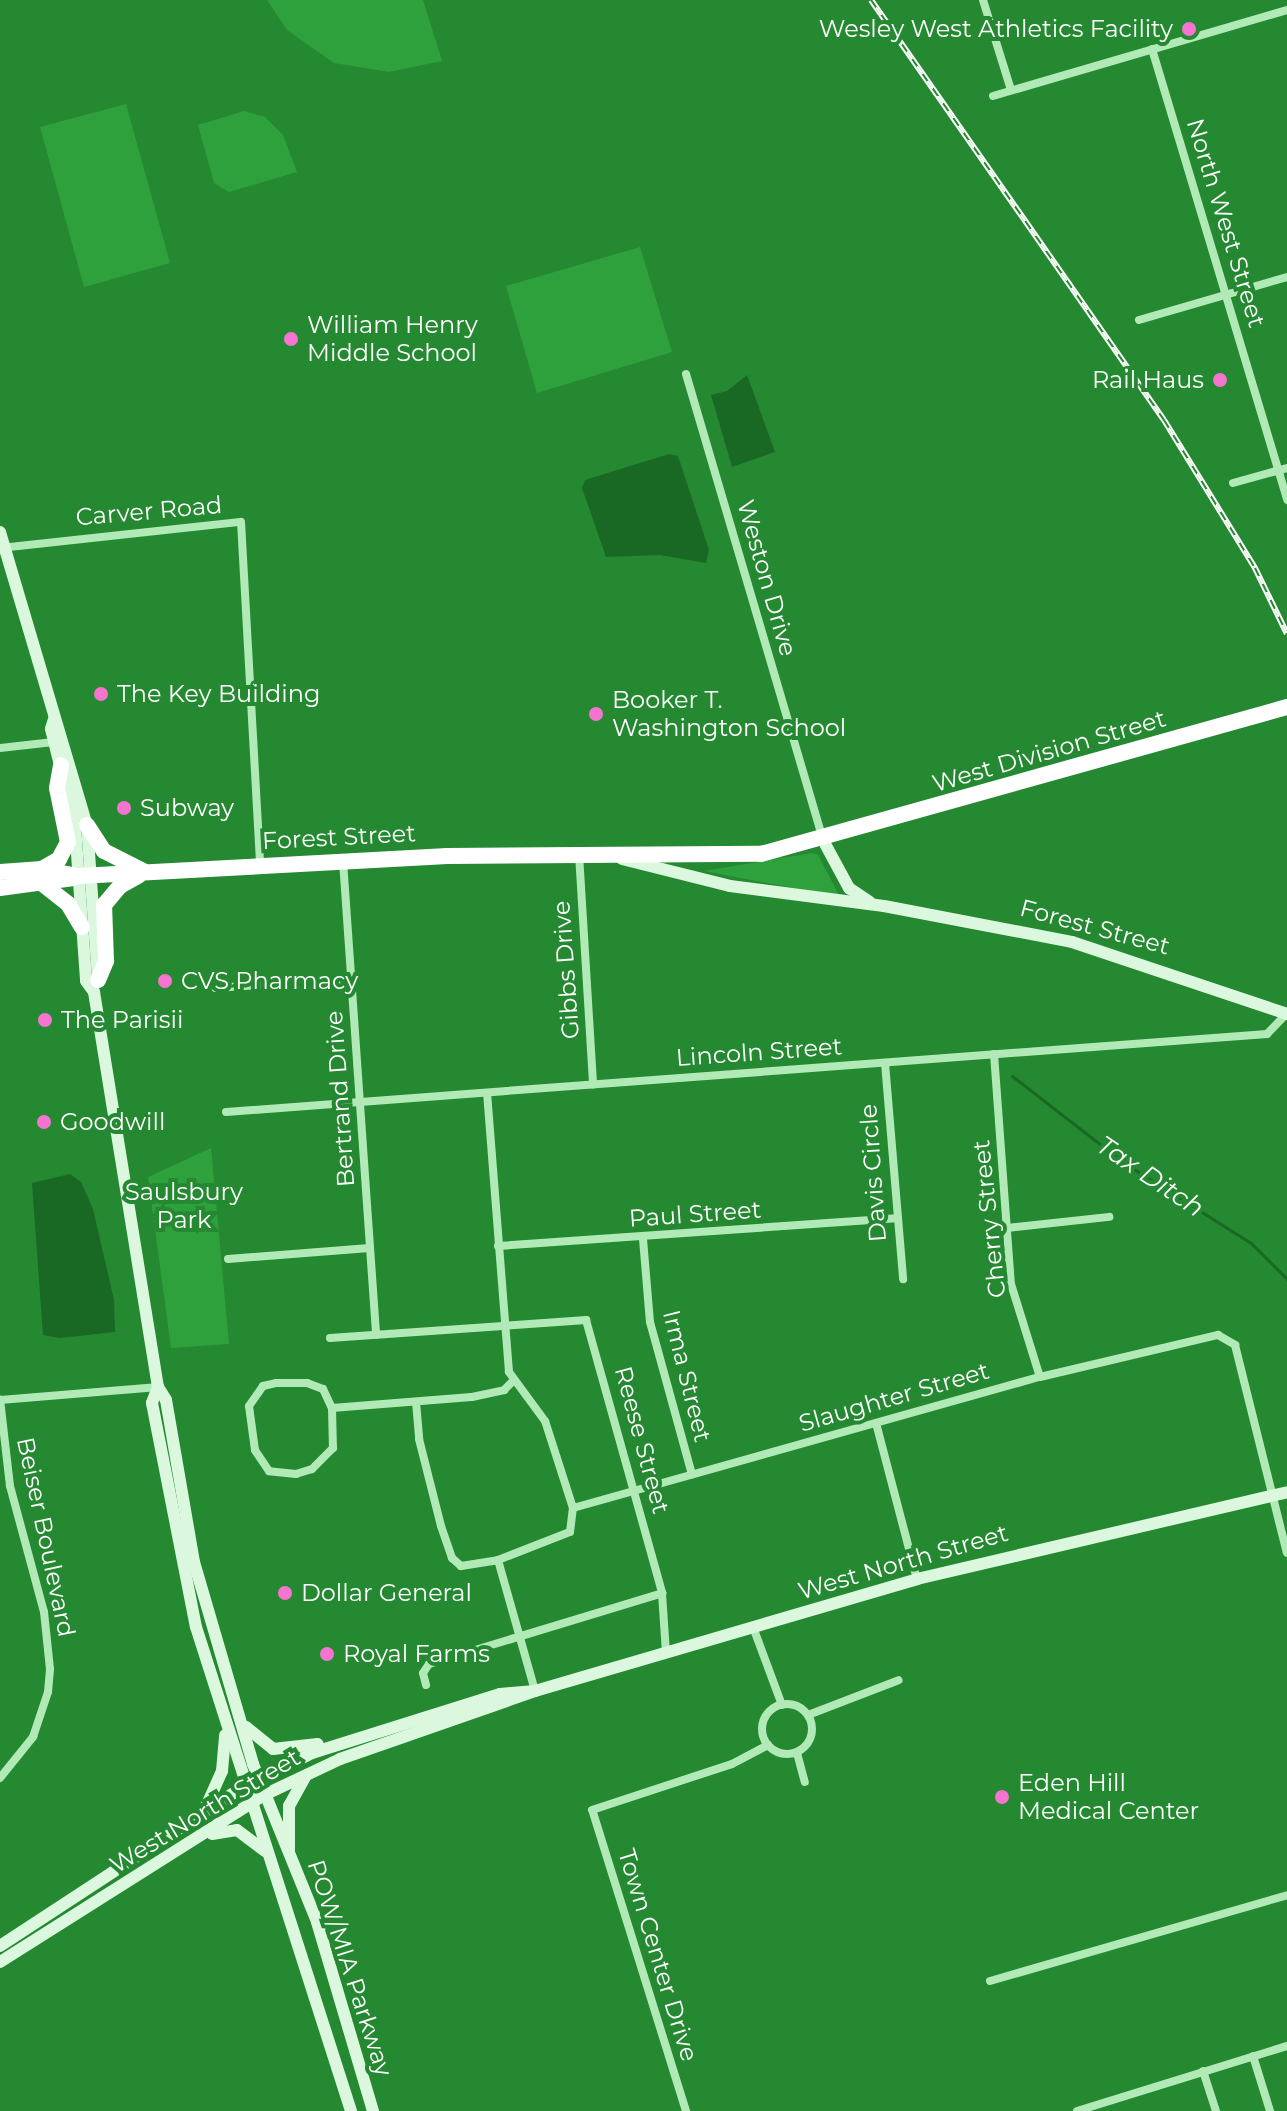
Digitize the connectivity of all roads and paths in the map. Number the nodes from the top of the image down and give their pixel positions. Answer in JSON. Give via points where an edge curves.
{"nodes":[{"id":1,"x":983,"y":0,"type":"edge"},
{"id":2,"x":1287,"y":10,"type":"edge"},
{"id":3,"x":1152,"y":49,"type":"junction"},
{"id":4,"x":1011,"y":90,"type":"junction"},
{"id":5,"x":993,"y":96,"type":"dead end"},
{"id":6,"x":1287,"y":277,"type":"edge"},
{"id":7,"x":1227,"y":294,"type":"junction"},
{"id":8,"x":1139,"y":320,"type":"dead end"},
{"id":9,"x":686,"y":374,"type":"dead end"},
{"id":10,"x":1282,"y":469,"type":"edge"},
{"id":11,"x":1233,"y":483,"type":"dead end"},
{"id":12,"x":1287,"y":500,"type":"edge"},
{"id":13,"x":0,"y":532,"type":"edge"},
{"id":14,"x":2,"y":547,"type":"edge"},
{"id":15,"x":1287,"y":707,"type":"edge"},
{"id":16,"x":54,"y":719,"type":"junction"},
{"id":17,"x":54,"y":742,"type":"junction"},
{"id":18,"x":0,"y":748,"type":"edge"},
{"id":19,"x":61,"y":765,"type":"junction"},
{"id":20,"x":87,"y":825,"type":"junction"},
{"id":21,"x":823,"y":840,"type":"junction"},
{"id":22,"x":579,"y":853,"type":"junction"},
{"id":23,"x":603,"y":854,"type":"junction"},
{"id":24,"x":343,"y":861,"type":"junction"},
{"id":25,"x":260,"y":865,"type":"junction"},
{"id":26,"x":0,"y":872,"type":"edge"},
{"id":27,"x":146,"y":872,"type":"junction"},
{"id":28,"x":85,"y":876,"type":"junction"},
{"id":29,"x":43,"y":877,"type":"junction"},
{"id":30,"x":0,"y":888,"type":"edge"},
{"id":31,"x":884,"y":906,"type":"junction"},
{"id":32,"x":82,"y":927,"type":"junction"},
{"id":33,"x":351,"y":979,"type":"junction"},
{"id":34,"x":96,"y":986,"type":"junction"},
{"id":35,"x":215,"y":988,"type":"dead end"},
{"id":36,"x":1287,"y":1014,"type":"edge"},
{"id":37,"x":994,"y":1054,"type":"junction"},
{"id":38,"x":885,"y":1063,"type":"junction"},
{"id":39,"x":593,"y":1085,"type":"junction"},
{"id":40,"x":487,"y":1094,"type":"junction"},
{"id":41,"x":360,"y":1103,"type":"junction"},
{"id":42,"x":226,"y":1112,"type":"dead end"},
{"id":43,"x":1109,"y":1217,"type":"dead end"},
{"id":44,"x":896,"y":1218,"type":"junction"},
{"id":45,"x":1007,"y":1228,"type":"junction"},
{"id":46,"x":643,"y":1239,"type":"junction"},
{"id":47,"x":498,"y":1246,"type":"junction"},
{"id":48,"x":370,"y":1248,"type":"junction"},
{"id":49,"x":228,"y":1259,"type":"dead end"},
{"id":50,"x":903,"y":1279,"type":"dead end"},
{"id":51,"x":504,"y":1326,"type":"junction"},
{"id":52,"x":376,"y":1335,"type":"junction"},
{"id":53,"x":330,"y":1338,"type":"dead end"},
{"id":54,"x":1040,"y":1377,"type":"junction"},
{"id":55,"x":513,"y":1381,"type":"junction"},
{"id":56,"x":158,"y":1387,"type":"junction"},
{"id":57,"x":416,"y":1402,"type":"junction"},
{"id":58,"x":332,"y":1408,"type":"junction"},
{"id":59,"x":876,"y":1423,"type":"junction"},
{"id":60,"x":692,"y":1474,"type":"junction"},
{"id":61,"x":636,"y":1491,"type":"junction"},
{"id":62,"x":1287,"y":1492,"type":"edge"},
{"id":63,"x":1271,"y":1495,"type":"junction"},
{"id":64,"x":573,"y":1508,"type":"junction"},
{"id":65,"x":1287,"y":1553,"type":"edge"},
{"id":66,"x":498,"y":1560,"type":"junction"},
{"id":67,"x":917,"y":1579,"type":"junction"},
{"id":68,"x":662,"y":1593,"type":"junction"},
{"id":69,"x":753,"y":1627,"type":"junction"},
{"id":70,"x":520,"y":1636,"type":"junction"},
{"id":71,"x":666,"y":1653,"type":"junction"},
{"id":72,"x":899,"y":1680,"type":"dead end"},
{"id":73,"x":426,"y":1685,"type":"dead end"},
{"id":74,"x":535,"y":1691,"type":"junction"},
{"id":75,"x":782,"y":1705,"type":"junction"},
{"id":76,"x":808,"y":1715,"type":"junction"},
{"id":77,"x":240,"y":1718,"type":"junction"},
{"id":78,"x":226,"y":1727,"type":"junction"},
{"id":79,"x":352,"y":1737,"type":"junction"},
{"id":80,"x":768,"y":1745,"type":"junction"},
{"id":81,"x":797,"y":1753,"type":"junction"},
{"id":82,"x":317,"y":1769,"type":"junction"},
{"id":83,"x":0,"y":1778,"type":"edge"},
{"id":84,"x":259,"y":1780,"type":"junction"},
{"id":85,"x":805,"y":1782,"type":"dead end"},
{"id":86,"x":245,"y":1787,"type":"junction"},
{"id":87,"x":264,"y":1795,"type":"junction"},
{"id":88,"x":251,"y":1803,"type":"junction"},
{"id":89,"x":203,"y":1812,"type":"junction"},
{"id":90,"x":190,"y":1842,"type":"junction"},
{"id":91,"x":290,"y":1857,"type":"junction"},
{"id":92,"x":271,"y":1858,"type":"junction"},
{"id":93,"x":1287,"y":1895,"type":"edge"},
{"id":94,"x":0,"y":1946,"type":"edge"},
{"id":95,"x":0,"y":1962,"type":"edge"},
{"id":96,"x":990,"y":1981,"type":"dead end"},
{"id":97,"x":1287,"y":2046,"type":"edge"},
{"id":98,"x":1253,"y":2056,"type":"junction"},
{"id":99,"x":1203,"y":2071,"type":"junction"},
{"id":100,"x":351,"y":2111,"type":"edge"},
{"id":101,"x":373,"y":2111,"type":"edge"},
{"id":102,"x":686,"y":2111,"type":"edge"},
{"id":103,"x":1077,"y":2111,"type":"edge"},
{"id":104,"x":1216,"y":2111,"type":"edge"},
{"id":105,"x":1270,"y":2111,"type":"edge"}],
"edges":[{"from":1,"to":4,"type":"street"},
{"from":2,"to":3,"type":"street"},
{"from":3,"to":4,"type":"street"},
{"from":3,"to":7,"type":"street","name":"North West Street"},
{"from":4,"to":5,"type":"street"},
{"from":6,"to":7,"type":"street"},
{"from":7,"to":8,"type":"street"},
{"from":7,"to":10,"type":"street","name":"North West Street"},
{"from":9,"to":21,"type":"street","name":"Weston Drive"},
{"from":10,"to":11,"type":"street"},
{"from":10,"to":12,"type":"street","name":"North West Street"},
{"from":13,"to":14,"type":"main road"},
{"from":14,"to":16,"type":"main road"},
{"from":14,"to":25,"type":"street","name":"Carver Road","via":[[241,522]]},
{"from":15,"to":21,"type":"highway","name":"West Division Street"},
{"from":16,"to":17,"type":"main road"},
{"from":16,"to":20,"type":"main road","via":[[61,727]]},
{"from":17,"to":18,"type":"street"},
{"from":17,"to":19,"type":"main road"},
{"from":19,"to":28,"type":"main road"},
{"from":19,"to":29,"type":"highway","via":[[57,788],[68,842]]},
{"from":20,"to":27,"type":"highway","via":[[104,851]]},
{"from":20,"to":28,"type":"main road"},
{"from":21,"to":23,"type":"highway","name":"Forest Street","via":[[761,854]]},
{"from":21,"to":31,"type":"main road","name":"Forest Street","via":[[849,888]]},
{"from":22,"to":23,"type":"highway","name":"Forest Street"},
{"from":22,"to":24,"type":"highway","name":"Forest Street"},
{"from":22,"to":39,"type":"street","name":"Gibbs Drive"},
{"from":23,"to":31,"type":"main road","name":"Forest Street","via":[[730,886]]},
{"from":24,"to":25,"type":"highway","name":"Forest Street"},
{"from":24,"to":33,"type":"street","name":"Bertrand Drive"},
{"from":25,"to":27,"type":"highway","name":"Forest Street"},
{"from":26,"to":29,"type":"highway"},
{"from":27,"to":28,"type":"highway","name":"Forest Street"},
{"from":27,"to":34,"type":"highway","via":[[120,886],[104,905],[106,961]]},
{"from":28,"to":29,"type":"highway","name":"Forest Street"},
{"from":28,"to":32,"type":"main road"},
{"from":28,"to":34,"type":"main road"},
{"from":29,"to":30,"type":"highway"},
{"from":29,"to":32,"type":"highway"},
{"from":31,"to":36,"type":"main road","name":"Forest Street","via":[[1072,942]]},
{"from":32,"to":34,"type":"main road","via":[[86,981]]},
{"from":33,"to":35,"type":"street"},
{"from":33,"to":41,"type":"street","name":"Bertrand Drive"},
{"from":34,"to":56,"type":"main road"},
{"from":36,"to":37,"type":"street","name":"Lincoln Street","via":[[1267,1034]]},
{"from":37,"to":38,"type":"street","name":"Lincoln Street"},
{"from":37,"to":45,"type":"street","name":"Cherry Street"},
{"from":38,"to":39,"type":"street","name":"Lincoln Street"},
{"from":38,"to":44,"type":"street","name":"Davis Circle"},
{"from":39,"to":40,"type":"street","name":"Lincoln Street"},
{"from":40,"to":41,"type":"street","name":"Lincoln Street"},
{"from":40,"to":47,"type":"street"},
{"from":41,"to":42,"type":"street","name":"Lincoln Street"},
{"from":41,"to":48,"type":"street","name":"Bertrand Drive"},
{"from":43,"to":45,"type":"street"},
{"from":44,"to":46,"type":"street","name":"Paul Street"},
{"from":44,"to":50,"type":"street","name":"Davis Circle"},
{"from":45,"to":54,"type":"street","name":"Cherry Street","via":[[1011,1284]]},
{"from":46,"to":47,"type":"street","name":"Paul Street"},
{"from":46,"to":60,"type":"street","name":"Irma Street","via":[[650,1322]]},
{"from":47,"to":51,"type":"street"},
{"from":48,"to":49,"type":"street"},
{"from":48,"to":52,"type":"street","name":"Bertrand Drive"},
{"from":51,"to":52,"type":"street","name":"Reese Street"},
{"from":51,"to":55,"type":"street"},
{"from":51,"to":61,"type":"street","name":"Reese Street","via":[[586,1320]]},
{"from":52,"to":53,"type":"street","name":"Reese Street"},
{"from":54,"to":59,"type":"street","name":"Slaughter Street"},
{"from":54,"to":63,"type":"street","name":"Slaughter Street","via":[[1218,1335],[1229,1337]]},
{"from":55,"to":57,"type":"street","via":[[504,1390],[485,1395]]},
{"from":55,"to":64,"type":"street","via":[[545,1421]]},
{"from":56,"to":77,"type":"main road","name":"POW/MIA Parkway","via":[[166,1400],[194,1562]]},
{"from":56,"to":78,"type":"main road","name":"POW/MIA Parkway","via":[[152,1403],[182,1569]]},
{"from":56,"to":83,"type":"street","name":"Beiser Boulevard","via":[[0,1400],[10,1486],[44,1612],[50,1669],[33,1737]]},
{"from":57,"to":58,"type":"street"},
{"from":57,"to":66,"type":"street","via":[[419,1439],[452,1558],[470,1567]]},
{"from":58,"to":58,"type":"street","via":[[323,1389],[307,1383],[263,1386],[249,1406],[260,1463],[269,1471],[296,1474],[329,1457]]},
{"from":59,"to":60,"type":"street","name":"Slaughter Street"},
{"from":59,"to":67,"type":"street"},
{"from":60,"to":61,"type":"street","name":"Slaughter Street"},
{"from":61,"to":64,"type":"street","name":"Slaughter Street"},
{"from":61,"to":68,"type":"street","name":"Reese Street"},
{"from":62,"to":63,"type":"main road","name":"West North Street"},
{"from":63,"to":65,"type":"street"},
{"from":63,"to":67,"type":"main road","name":"West North Street"},
{"from":64,"to":66,"type":"street","via":[[570,1532]]},
{"from":66,"to":70,"type":"street"},
{"from":67,"to":69,"type":"main road","name":"West North Street"},
{"from":68,"to":70,"type":"street"},
{"from":68,"to":71,"type":"street","name":"Reese Street"},
{"from":69,"to":71,"type":"main road","name":"West North Street"},
{"from":69,"to":75,"type":"street"},
{"from":70,"to":73,"type":"street","via":[[429,1664],[423,1673]]},
{"from":70,"to":74,"type":"street"},
{"from":71,"to":74,"type":"main road","name":"West North Street"},
{"from":72,"to":76,"type":"street"},
{"from":74,"to":79,"type":"main road","name":"West North Street","via":[[500,1694]]},
{"from":74,"to":82,"type":"main road","name":"West North Street"},
{"from":75,"to":76,"type":"street","via":[[794,1705]]},
{"from":75,"to":80,"type":"street","via":[[764,1721]]},
{"from":76,"to":81,"type":"street","via":[[811,1739]]},
{"from":77,"to":79,"type":"main road","via":[[258,1741],[280,1751]]},
{"from":77,"to":84,"type":"main road","name":"POW/MIA Parkway"},
{"from":78,"to":86,"type":"main road","name":"POW/MIA Parkway"},
{"from":78,"to":89,"type":"main road","via":[[220,1776]]},
{"from":79,"to":84,"type":"main road","name":"West North Street"},
{"from":80,"to":81,"type":"street","via":[[781,1754]]},
{"from":80,"to":102,"type":"street","name":"Town Center Drive","via":[[732,1764],[592,1810]]},
{"from":81,"to":85,"type":"street"},
{"from":82,"to":87,"type":"main road","name":"West North Street"},
{"from":82,"to":91,"type":"main road","via":[[298,1784],[291,1799]]},
{"from":84,"to":86,"type":"main road","name":"West North Street"},
{"from":84,"to":87,"type":"main road","name":"POW/MIA Parkway"},
{"from":86,"to":88,"type":"main road","name":"POW/MIA Parkway"},
{"from":86,"to":89,"type":"main road","name":"West North Street"},
{"from":87,"to":88,"type":"main road","name":"West North Street"},
{"from":87,"to":91,"type":"main road","name":"POW/MIA Parkway"},
{"from":88,"to":90,"type":"main road","name":"West North Street"},
{"from":88,"to":92,"type":"main road","name":"POW/MIA Parkway"},
{"from":89,"to":94,"type":"main road","name":"West North Street"},
{"from":90,"to":92,"type":"main road","via":[[237,1830]]},
{"from":90,"to":95,"type":"main road","name":"West North Street"},
{"from":91,"to":101,"type":"main road","name":"POW/MIA Parkway","via":[[317,1922]]},
{"from":92,"to":100,"type":"main road","name":"POW/MIA Parkway"},
{"from":93,"to":96,"type":"street"},
{"from":97,"to":98,"type":"street"},
{"from":98,"to":99,"type":"street"},
{"from":98,"to":105,"type":"street"},
{"from":99,"to":103,"type":"street"},
{"from":99,"to":104,"type":"street"}]}
